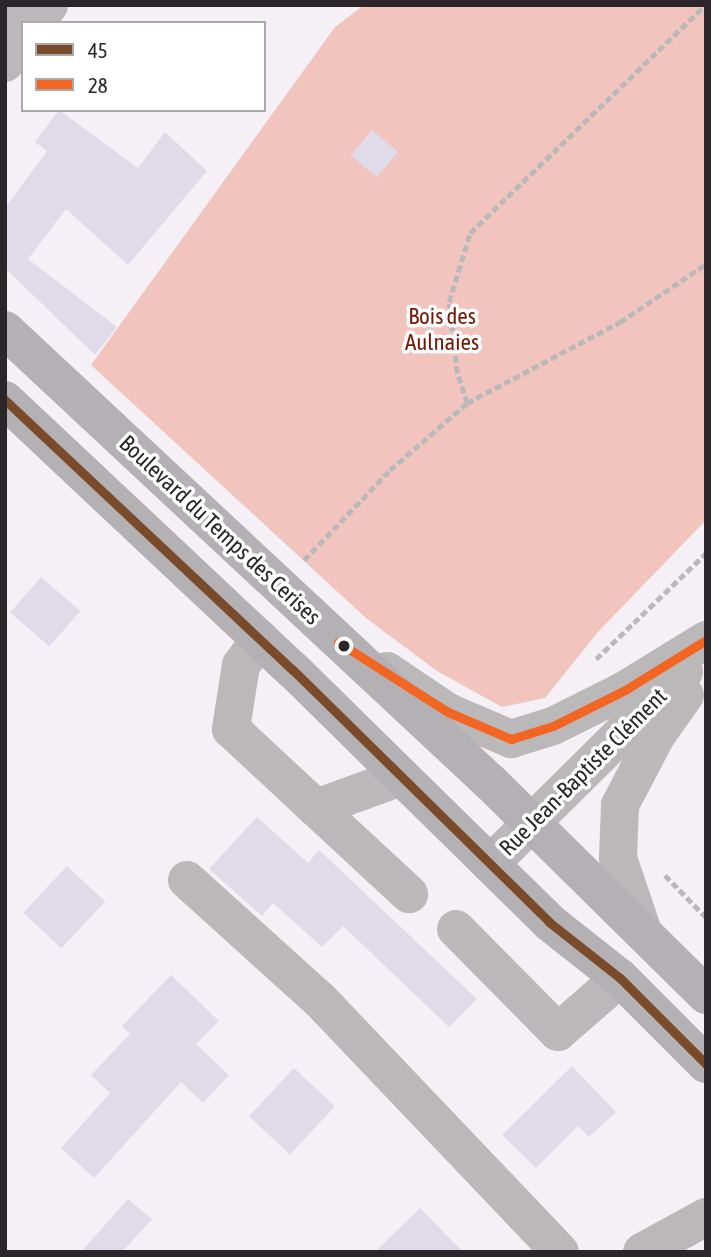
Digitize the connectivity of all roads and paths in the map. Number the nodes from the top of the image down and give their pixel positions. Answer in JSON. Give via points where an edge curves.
{"nodes":[{"id":1,"x":49,"y":5,"type":"edge"},
{"id":2,"x":705,"y":5,"type":"edge"},
{"id":3,"x":17,"y":19,"type":"edge"},
{"id":4,"x":5,"y":63,"type":"edge"},
{"id":5,"x":706,"y":264,"type":"edge"},
{"id":6,"x":5,"y":330,"type":"edge"},
{"id":7,"x":5,"y":400,"type":"edge"},
{"id":8,"x":467,"y":402,"type":"junction"},
{"id":9,"x":706,"y":553,"type":"edge"},
{"id":10,"x":299,"y":566,"type":"dead end"},
{"id":11,"x":260,"y":639,"type":"junction"},
{"id":12,"x":706,"y":640,"type":"edge"},
{"id":13,"x":338,"y":642,"type":"junction"},
{"id":14,"x":706,"y":650,"type":"edge"},
{"id":15,"x":593,"y":661,"type":"dead end"},
{"id":16,"x":706,"y":664,"type":"edge"},
{"id":17,"x":401,"y":778,"type":"junction"},
{"id":18,"x":316,"y":808,"type":"junction"},
{"id":19,"x":531,"y":822,"type":"junction"},
{"id":20,"x":490,"y":864,"type":"junction"},
{"id":21,"x":658,"y":867,"type":"dead end"},
{"id":22,"x":187,"y":880,"type":"dead end"},
{"id":23,"x":409,"y":894,"type":"dead end"},
{"id":24,"x":706,"y":917,"type":"edge"},
{"id":25,"x":641,"y":926,"type":"junction"},
{"id":26,"x":456,"y":929,"type":"dead end"},
{"id":27,"x":620,"y":978,"type":"junction"},
{"id":28,"x":706,"y":995,"type":"edge"},
{"id":29,"x":706,"y":1065,"type":"edge"},
{"id":30,"x":706,"y":1217,"type":"edge"},
{"id":31,"x":560,"y":1252,"type":"edge"},
{"id":32,"x":642,"y":1252,"type":"edge"}],
"edges":[{"from":1,"to":3,"type":"street"},
{"from":2,"to":8,"type":"path","via":[[470,233],[449,302],[457,373]]},
{"from":3,"to":4,"type":"street"},
{"from":5,"to":8,"type":"path","via":[[620,322]]},
{"from":6,"to":13,"type":"main road","name":"Boulevard du Temps des Cerises"},
{"from":7,"to":11,"type":"main road"},
{"from":8,"to":10,"type":"path","via":[[390,470]]},
{"from":9,"to":15,"type":"path"},
{"from":11,"to":17,"type":"main road"},
{"from":11,"to":18,"type":"street","via":[[241,665],[231,729]]},
{"from":12,"to":13,"type":"street","via":[[625,690],[553,726],[511,739],[448,712]]},
{"from":13,"to":19,"type":"main road","name":"Boulevard du Temps des Cerises"},
{"from":14,"to":19,"type":"street","name":"Rue Jean-Baptiste Clément"},
{"from":16,"to":25,"type":"street","via":[[656,736],[620,805],[618,858]]},
{"from":17,"to":18,"type":"street"},
{"from":17,"to":20,"type":"main road"},
{"from":18,"to":23,"type":"street"},
{"from":19,"to":20,"type":"street","name":"Rue Jean-Baptiste Clément"},
{"from":19,"to":25,"type":"main road","name":"Boulevard du Temps des Cerises"},
{"from":20,"to":27,"type":"main road","via":[[549,922]]},
{"from":21,"to":24,"type":"path"},
{"from":22,"to":31,"type":"street","via":[[320,1000]]},
{"from":25,"to":28,"type":"main road","name":"Boulevard du Temps des Cerises"},
{"from":26,"to":27,"type":"street","via":[[558,1032]]},
{"from":27,"to":29,"type":"main road"},
{"from":30,"to":32,"type":"street"}]}
